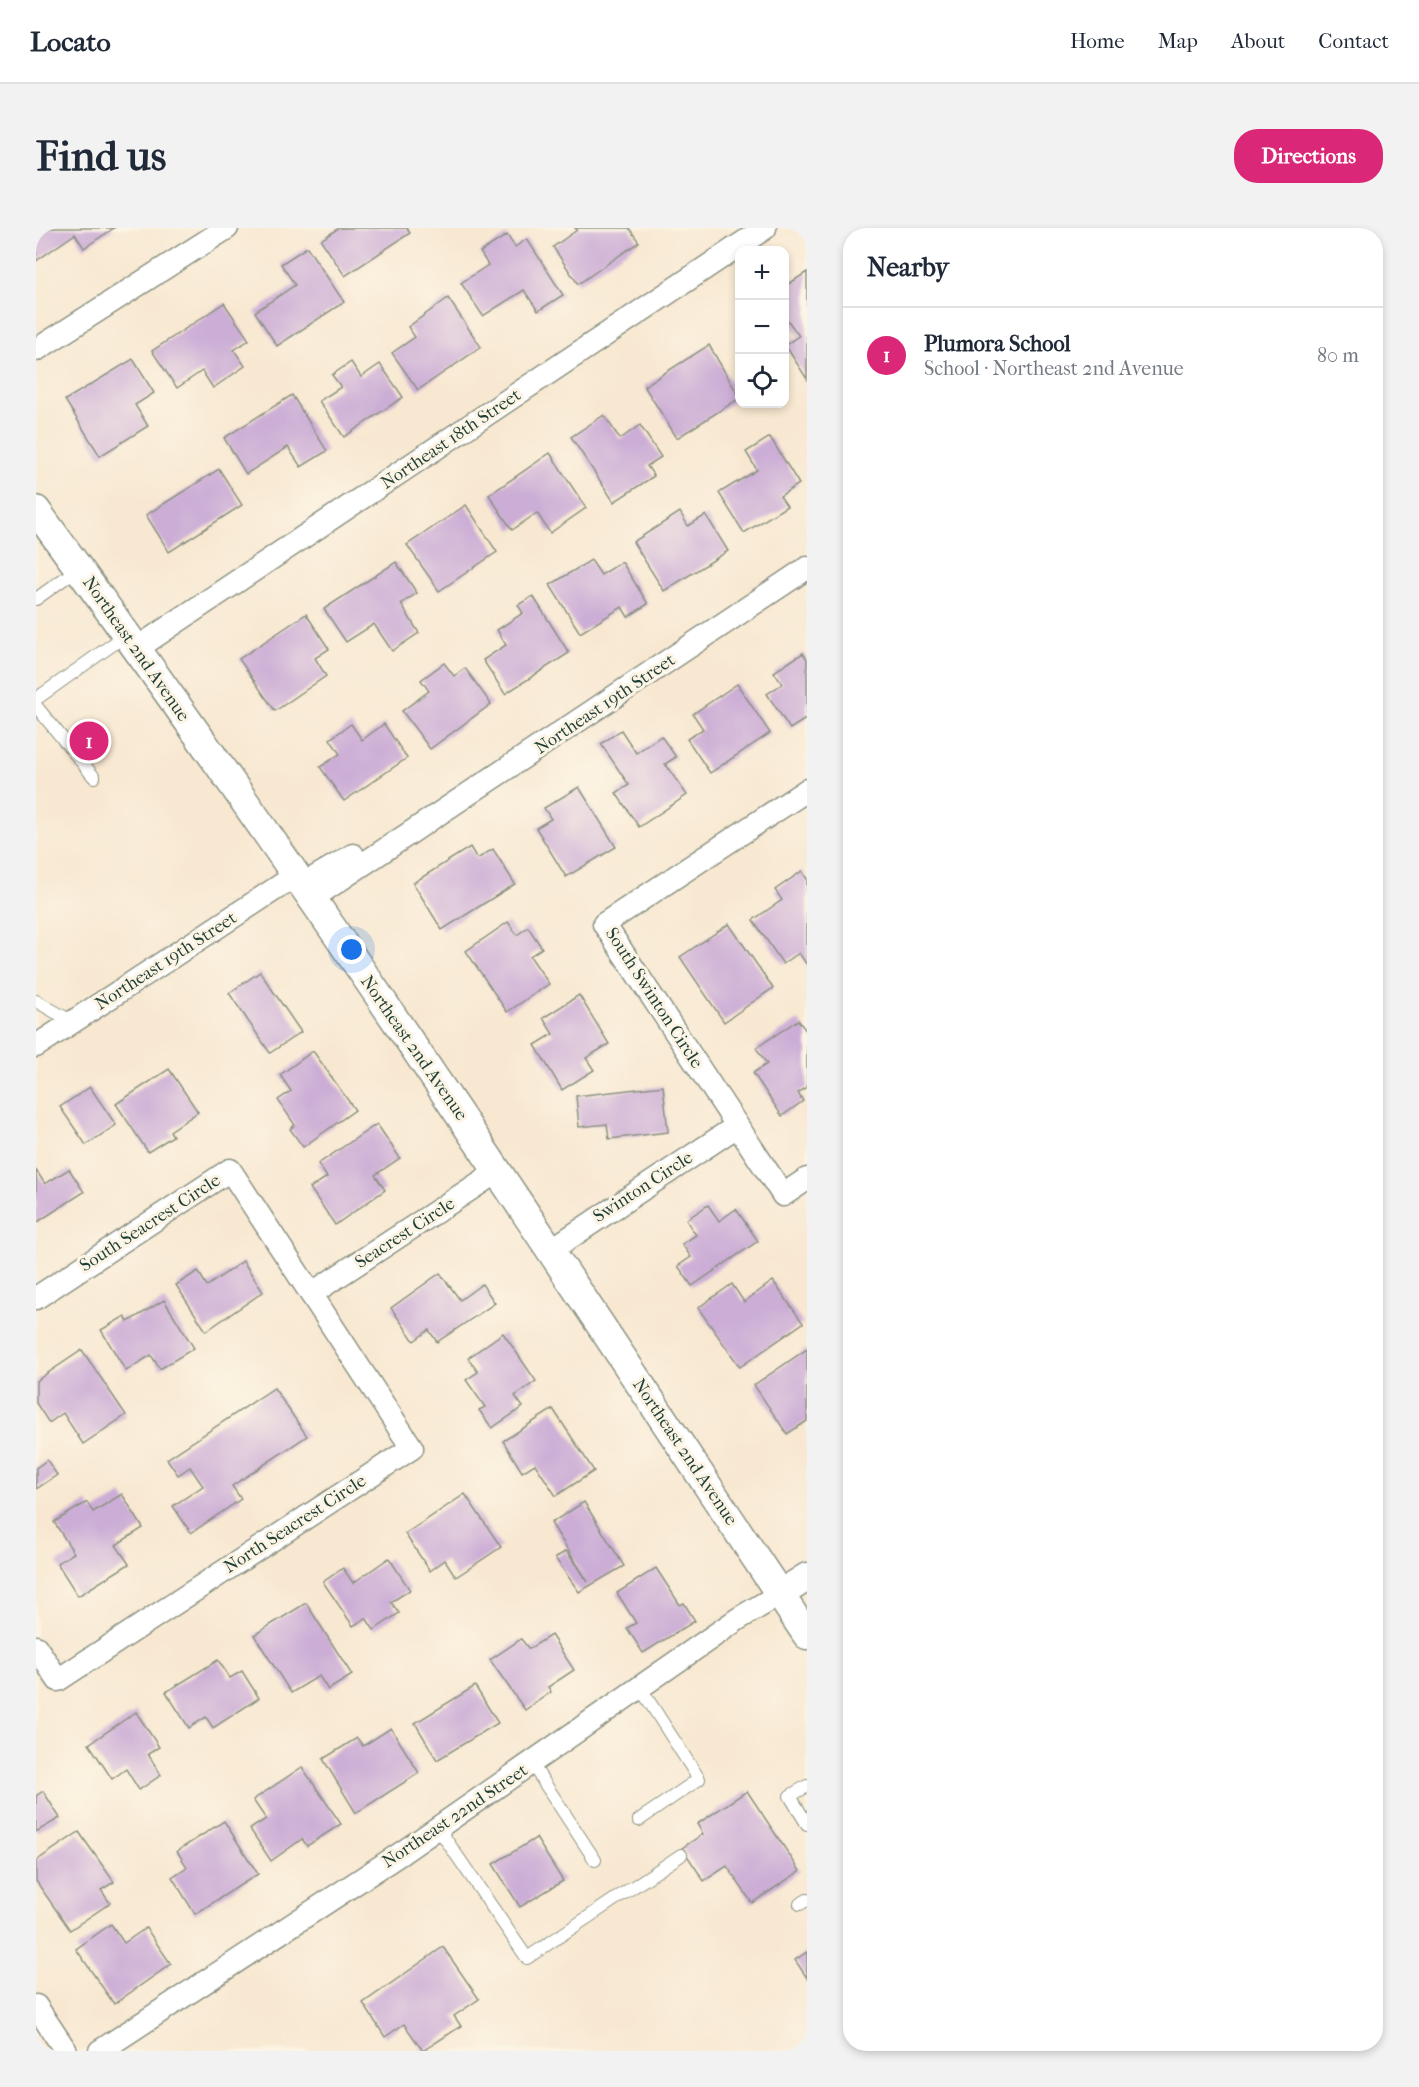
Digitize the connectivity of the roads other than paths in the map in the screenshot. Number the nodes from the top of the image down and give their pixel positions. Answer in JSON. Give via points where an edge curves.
{"nodes":[{"id":1,"x":227,"y":228,"type":"edge"},
{"id":2,"x":765,"y":228,"type":"edge"},
{"id":3,"x":36,"y":350,"type":"edge"},
{"id":4,"x":36,"y":510,"type":"edge"},
{"id":5,"x":79,"y":568,"type":"junction"},
{"id":6,"x":807,"y":568,"type":"edge"},
{"id":7,"x":36,"y":599,"type":"edge"},
{"id":8,"x":131,"y":642,"type":"junction"},
{"id":9,"x":36,"y":699,"type":"edge"},
{"id":10,"x":36,"y":706,"type":"edge"},
{"id":11,"x":94,"y":777,"type":"dead end"},
{"id":12,"x":807,"y":790,"type":"edge"},
{"id":13,"x":303,"y":887,"type":"junction"},
{"id":14,"x":36,"y":1001,"type":"edge"},
{"id":15,"x":71,"y":1021,"type":"junction"},
{"id":16,"x":36,"y":1046,"type":"edge"},
{"id":17,"x":737,"y":1126,"type":"junction"},
{"id":18,"x":498,"y":1171,"type":"junction"},
{"id":19,"x":807,"y":1179,"type":"edge"},
{"id":20,"x":551,"y":1250,"type":"junction"},
{"id":21,"x":311,"y":1294,"type":"junction"},
{"id":22,"x":36,"y":1298,"type":"edge"},
{"id":23,"x":807,"y":1577,"type":"edge"},
{"id":24,"x":780,"y":1594,"type":"junction"},
{"id":25,"x":807,"y":1635,"type":"edge"},
{"id":26,"x":36,"y":1647,"type":"edge"},
{"id":27,"x":640,"y":1689,"type":"junction"},
{"id":28,"x":532,"y":1764,"type":"junction"},
{"id":29,"x":807,"y":1786,"type":"edge"},
{"id":30,"x":639,"y":1820,"type":"dead end"},
{"id":31,"x":807,"y":1824,"type":"edge"},
{"id":32,"x":438,"y":1828,"type":"junction"},
{"id":33,"x":681,"y":1855,"type":"dead end"},
{"id":34,"x":595,"y":1860,"type":"dead end"},
{"id":35,"x":36,"y":2006,"type":"edge"},
{"id":36,"x":66,"y":2051,"type":"edge"},
{"id":37,"x":100,"y":2051,"type":"edge"}],
"edges":[{"from":1,"to":3,"type":"street"},
{"from":2,"to":8,"type":"street","name":"Northeast 18th Street"},
{"from":4,"to":5,"type":"street","name":"Northeast 2nd Avenue"},
{"from":5,"to":7,"type":"lane"},
{"from":5,"to":8,"type":"street","name":"Northeast 2nd Avenue"},
{"from":6,"to":13,"type":"street","name":"Northeast 19th Street","via":[[403,840],[369,846]]},
{"from":8,"to":9,"type":"lane"},
{"from":8,"to":13,"type":"street","name":"Northeast 2nd Avenue"},
{"from":10,"to":11,"type":"lane"},
{"from":12,"to":17,"type":"street","name":"South Swinton Circle","via":[[604,924]]},
{"from":13,"to":15,"type":"street","name":"Northeast 19th Street"},
{"from":13,"to":18,"type":"street","name":"Northeast 2nd Avenue"},
{"from":14,"to":15,"type":"lane"},
{"from":15,"to":16,"type":"street","name":"Northeast 19th Street"},
{"from":17,"to":19,"type":"street","via":[[783,1195]]},
{"from":17,"to":20,"type":"street","name":"Swinton Circle"},
{"from":18,"to":20,"type":"street","name":"Northeast 2nd Avenue"},
{"from":18,"to":21,"type":"street","name":"Seacrest Circle"},
{"from":20,"to":24,"type":"street","name":"Northeast 2nd Avenue"},
{"from":21,"to":22,"type":"street","name":"South Seacrest Circle","via":[[230,1170]]},
{"from":21,"to":26,"type":"street","name":"North Seacrest Circle","via":[[412,1448],[58,1680]]},
{"from":23,"to":24,"type":"street","name":"Northeast 22nd Street"},
{"from":24,"to":25,"type":"street","name":"Northeast 2nd Avenue"},
{"from":24,"to":27,"type":"street","name":"Northeast 22nd Street"},
{"from":27,"to":28,"type":"street","name":"Northeast 22nd Street"},
{"from":27,"to":30,"type":"lane","via":[[699,1779]]},
{"from":28,"to":32,"type":"street","name":"Northeast 22nd Street"},
{"from":28,"to":34,"type":"lane"},
{"from":29,"to":31,"type":"lane","via":[[790,1796]]},
{"from":32,"to":33,"type":"lane","via":[[527,1958]]},
{"from":32,"to":37,"type":"street","name":"Northeast 22nd Street"},
{"from":35,"to":36,"type":"street"}]}
